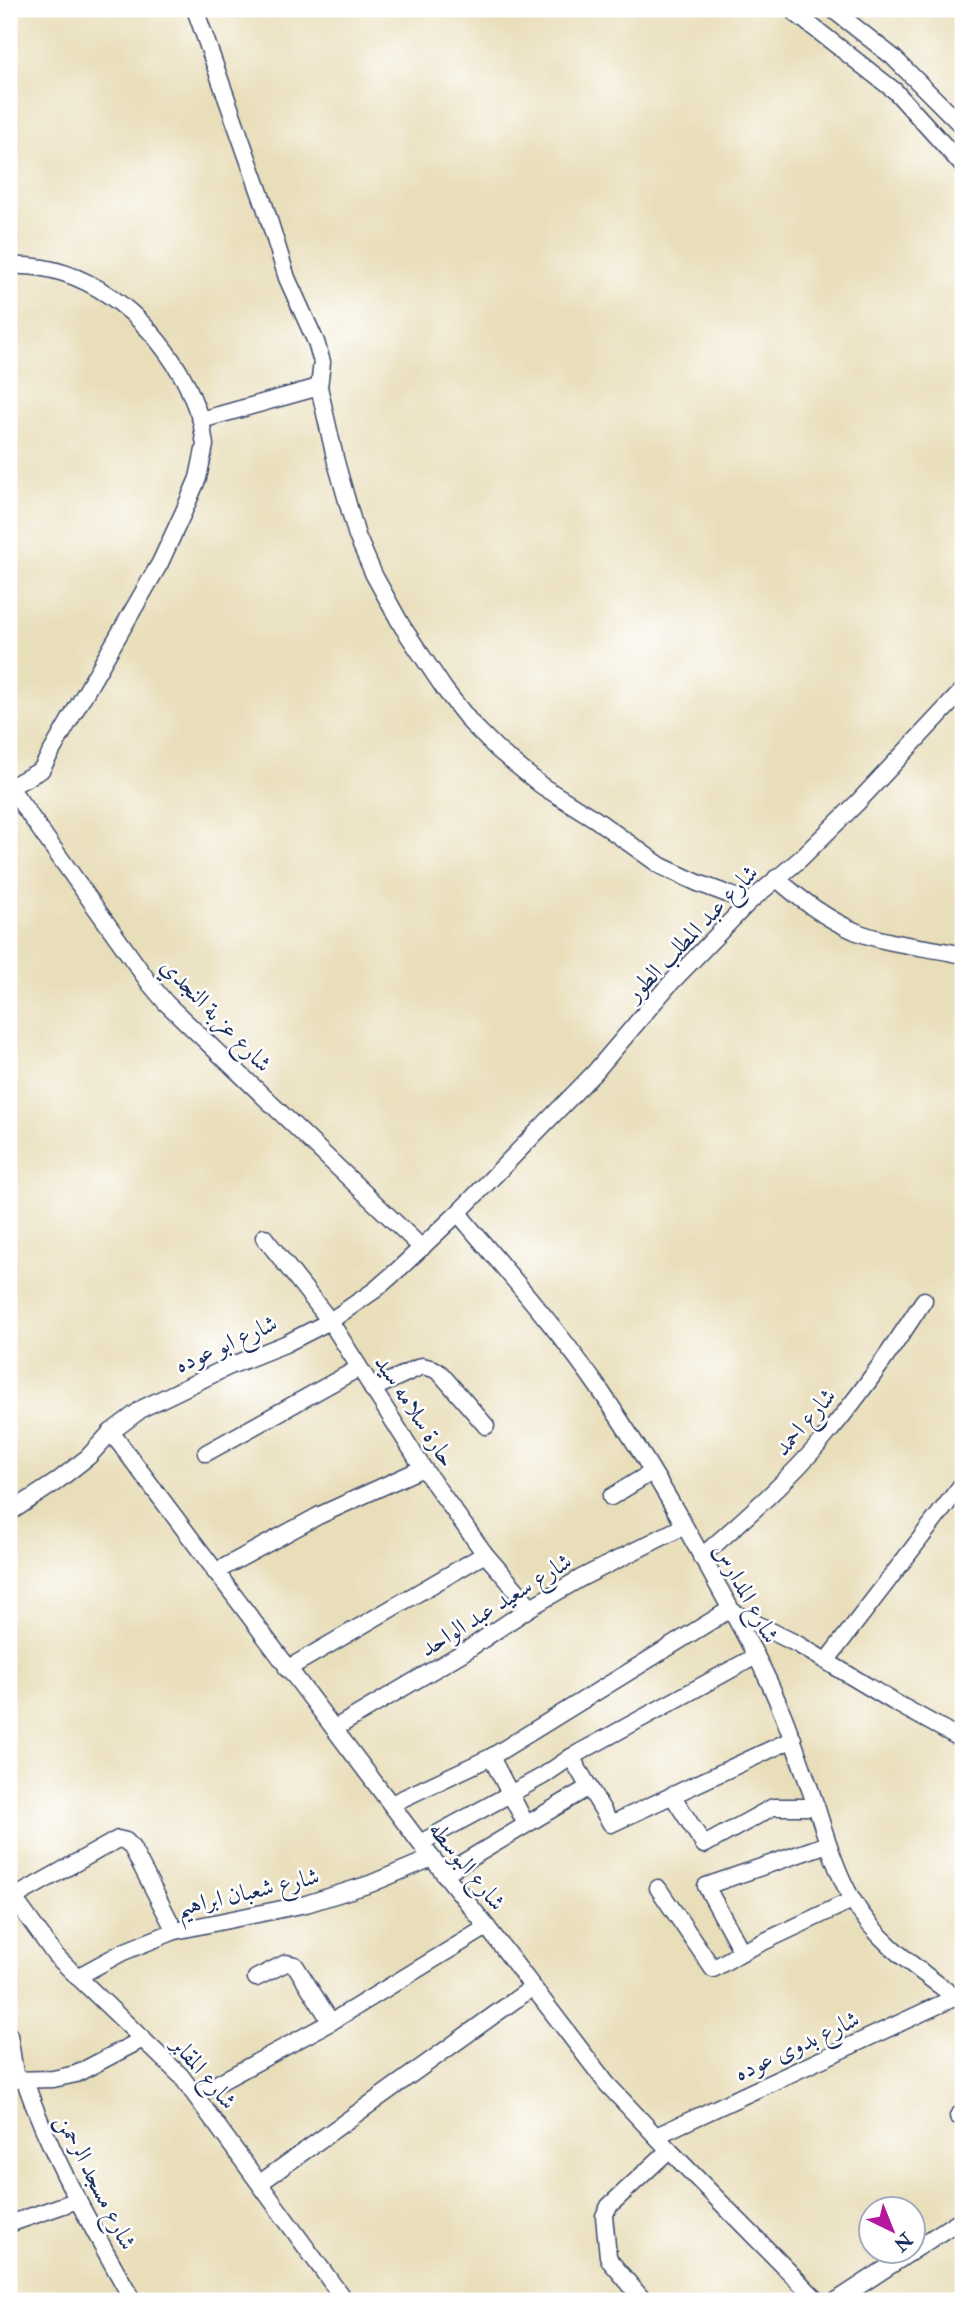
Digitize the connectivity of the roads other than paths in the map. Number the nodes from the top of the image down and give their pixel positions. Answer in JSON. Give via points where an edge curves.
{"nodes":[{"id":1,"x":195,"y":9,"type":"edge"},
{"id":2,"x":790,"y":9,"type":"edge"},
{"id":3,"x":832,"y":9,"type":"edge"},
{"id":4,"x":963,"y":127,"type":"edge"},
{"id":5,"x":963,"y":166,"type":"edge"},
{"id":6,"x":9,"y":266,"type":"edge"},
{"id":7,"x":319,"y":387,"type":"junction"},
{"id":8,"x":201,"y":420,"type":"junction"},
{"id":9,"x":963,"y":691,"type":"edge"},
{"id":10,"x":9,"y":787,"type":"edge"},
{"id":11,"x":776,"y":878,"type":"junction"},
{"id":12,"x":750,"y":902,"type":"junction"},
{"id":13,"x":963,"y":955,"type":"edge"},
{"id":14,"x":458,"y":1213,"type":"junction"},
{"id":15,"x":264,"y":1237,"type":"dead end"},
{"id":16,"x":422,"y":1248,"type":"junction"},
{"id":17,"x":924,"y":1300,"type":"dead end"},
{"id":18,"x":330,"y":1321,"type":"junction"},
{"id":19,"x":359,"y":1368,"type":"junction"},
{"id":20,"x":372,"y":1389,"type":"junction"},
{"id":21,"x":486,"y":1426,"type":"dead end"},
{"id":22,"x":111,"y":1433,"type":"junction"},
{"id":23,"x":206,"y":1453,"type":"dead end"},
{"id":24,"x":423,"y":1468,"type":"junction"},
{"id":25,"x":652,"y":1472,"type":"junction"},
{"id":26,"x":963,"y":1483,"type":"edge"},
{"id":27,"x":611,"y":1497,"type":"dead end"},
{"id":28,"x":9,"y":1513,"type":"edge"},
{"id":29,"x":684,"y":1526,"type":"junction"},
{"id":30,"x":485,"y":1553,"type":"junction"},
{"id":31,"x":701,"y":1557,"type":"junction"},
{"id":32,"x":215,"y":1572,"type":"junction"},
{"id":33,"x":531,"y":1607,"type":"junction"},
{"id":34,"x":729,"y":1609,"type":"junction"},
{"id":35,"x":756,"y":1656,"type":"junction"},
{"id":36,"x":827,"y":1660,"type":"junction"},
{"id":37,"x":287,"y":1669,"type":"junction"},
{"id":38,"x":335,"y":1728,"type":"junction"},
{"id":39,"x":793,"y":1739,"type":"junction"},
{"id":40,"x":963,"y":1740,"type":"edge"},
{"id":41,"x":491,"y":1757,"type":"junction"},
{"id":42,"x":571,"y":1757,"type":"junction"},
{"id":43,"x":589,"y":1787,"type":"junction"},
{"id":44,"x":511,"y":1794,"type":"junction"},
{"id":45,"x":672,"y":1795,"type":"junction"},
{"id":46,"x":391,"y":1804,"type":"junction"},
{"id":47,"x":816,"y":1807,"type":"junction"},
{"id":48,"x":526,"y":1824,"type":"junction"},
{"id":49,"x":419,"y":1843,"type":"junction"},
{"id":50,"x":828,"y":1844,"type":"junction"},
{"id":51,"x":432,"y":1858,"type":"junction"},
{"id":52,"x":444,"y":1874,"type":"junction"},
{"id":53,"x":658,"y":1888,"type":"dead end"},
{"id":54,"x":11,"y":1895,"type":"edge"},
{"id":55,"x":852,"y":1900,"type":"junction"},
{"id":56,"x":487,"y":1927,"type":"junction"},
{"id":57,"x":175,"y":1931,"type":"junction"},
{"id":58,"x":742,"y":1952,"type":"junction"},
{"id":59,"x":77,"y":1977,"type":"junction"},
{"id":60,"x":256,"y":1978,"type":"dead end"},
{"id":61,"x":533,"y":1987,"type":"junction"},
{"id":62,"x":960,"y":2000,"type":"edge"},
{"id":63,"x":331,"y":2022,"type":"junction"},
{"id":64,"x":9,"y":2035,"type":"edge"},
{"id":65,"x":143,"y":2039,"type":"junction"},
{"id":66,"x":17,"y":2080,"type":"edge"},
{"id":67,"x":196,"y":2095,"type":"junction"},
{"id":68,"x":656,"y":2136,"type":"junction"},
{"id":69,"x":668,"y":2150,"type":"junction"},
{"id":70,"x":260,"y":2183,"type":"junction"},
{"id":71,"x":78,"y":2200,"type":"junction"},
{"id":72,"x":963,"y":2218,"type":"edge"},
{"id":73,"x":9,"y":2224,"type":"edge"},
{"id":74,"x":133,"y":2301,"type":"edge"},
{"id":75,"x":345,"y":2301,"type":"edge"},
{"id":76,"x":644,"y":2301,"type":"edge"},
{"id":77,"x":818,"y":2301,"type":"edge"},
{"id":78,"x":836,"y":2301,"type":"edge"}],
"edges":[{"from":1,"to":7,"type":"street","via":[[287,278],[316,342],[322,362]]},
{"from":2,"to":5,"type":"street","via":[[895,91]]},
{"from":3,"to":4,"type":"street","via":[[893,57]]},
{"from":6,"to":8,"type":"street","via":[[65,272],[127,308],[155,334],[183,377]]},
{"from":7,"to":8,"type":"street"},
{"from":7,"to":12,"type":"street","via":[[353,523],[374,575],[402,626],[471,723],[541,786],[661,866]]},
{"from":8,"to":10,"type":"street","via":[[205,445],[198,478],[160,563],[41,770]]},
{"from":9,"to":11,"type":"street","name":"شارع عبد المطلب الطور","via":[[857,803]]},
{"from":10,"to":16,"type":"street","name":"شارع عزبة النجدي","via":[[166,1003]]},
{"from":11,"to":12,"type":"street","name":"شارع عبد المطلب الطور"},
{"from":11,"to":13,"type":"street","via":[[821,913],[859,932]]},
{"from":12,"to":14,"type":"street","name":"شارع عبد المطلب الطور","via":[[667,987],[596,1072]]},
{"from":14,"to":16,"type":"street","name":"شارع ابو عوده"},
{"from":14,"to":25,"type":"street","name":"شارع المدارس","via":[[559,1335]]},
{"from":15,"to":18,"type":"street","name":"حارة سلامه سيد"},
{"from":16,"to":18,"type":"street","name":"شارع ابو عوده","via":[[375,1290]]},
{"from":17,"to":31,"type":"street","name":"شارع احمد","via":[[877,1371],[824,1438],[765,1500]]},
{"from":18,"to":19,"type":"street","name":"حارة سلامه سيد"},
{"from":18,"to":22,"type":"street","name":"شارع ابو عوده","via":[[143,1408]]},
{"from":19,"to":20,"type":"street","name":"حارة سلامه سيد"},
{"from":19,"to":23,"type":"street"},
{"from":20,"to":21,"type":"street","via":[[422,1366],[434,1369]]},
{"from":20,"to":24,"type":"street","name":"حارة سلامه سيد"},
{"from":22,"to":28,"type":"street","name":"شارع ابو عوده","via":[[57,1482]]},
{"from":22,"to":32,"type":"street","name":"شارع البوسطه"},
{"from":24,"to":30,"type":"street","name":"حارة سلامه سيد"},
{"from":24,"to":32,"type":"street","via":[[318,1516]]},
{"from":25,"to":27,"type":"street"},
{"from":25,"to":29,"type":"street","name":"شارع المدارس"},
{"from":26,"to":36,"type":"street"},
{"from":29,"to":31,"type":"street","name":"شارع المدارس"},
{"from":29,"to":33,"type":"street","name":"شارع سعيد عبد الواحد"},
{"from":30,"to":33,"type":"street","name":"حارة سلامه سيد"},
{"from":30,"to":37,"type":"street"},
{"from":31,"to":34,"type":"street","name":"شارع المدارس"},
{"from":32,"to":37,"type":"street","name":"شارع البوسطه"},
{"from":33,"to":38,"type":"street","name":"شارع سعيد عبد الواحد"},
{"from":34,"to":35,"type":"street","name":"شارع المدارس"},
{"from":34,"to":36,"type":"street"},
{"from":34,"to":41,"type":"street"},
{"from":35,"to":39,"type":"street","name":"شارع المدارس"},
{"from":35,"to":42,"type":"street"},
{"from":36,"to":40,"type":"street"},
{"from":37,"to":38,"type":"street","name":"شارع البوسطه"},
{"from":38,"to":46,"type":"street","name":"شارع البوسطه"},
{"from":39,"to":45,"type":"street"},
{"from":39,"to":47,"type":"street","name":"شارع المدارس"},
{"from":41,"to":44,"type":"street"},
{"from":41,"to":46,"type":"street"},
{"from":42,"to":43,"type":"street"},
{"from":42,"to":44,"type":"street"},
{"from":43,"to":45,"type":"street","via":[[611,1824]]},
{"from":43,"to":48,"type":"street"},
{"from":44,"to":48,"type":"street"},
{"from":44,"to":49,"type":"street"},
{"from":45,"to":47,"type":"street","via":[[704,1845],[773,1807]]},
{"from":46,"to":49,"type":"street","name":"شارع البوسطه"},
{"from":47,"to":50,"type":"street","name":"شارع المدارس"},
{"from":48,"to":52,"type":"street"},
{"from":49,"to":51,"type":"street","name":"شارع البوسطه"},
{"from":50,"to":55,"type":"street","name":"شارع المدارس"},
{"from":50,"to":58,"type":"street","via":[[706,1886]]},
{"from":51,"to":52,"type":"street","name":"شارع البوسطه"},
{"from":51,"to":57,"type":"street","name":"شارع شعبان ابراهيم","via":[[306,1904]]},
{"from":52,"to":56,"type":"street","name":"شارع البوسطه"},
{"from":53,"to":58,"type":"street","via":[[713,1969]]},
{"from":54,"to":57,"type":"street","via":[[118,1839],[132,1848]]},
{"from":54,"to":59,"type":"street","name":"شارع المقابر"},
{"from":55,"to":58,"type":"street"},
{"from":55,"to":62,"type":"street","name":"شارع المدارس","via":[[896,1950]]},
{"from":56,"to":61,"type":"street","name":"شارع البوسطه"},
{"from":56,"to":63,"type":"street"},
{"from":57,"to":59,"type":"street","name":"شارع شعبان ابراهيم"},
{"from":59,"to":65,"type":"street","name":"شارع المقابر"},
{"from":60,"to":63,"type":"street","via":[[286,1963],[295,1965]]},
{"from":61,"to":68,"type":"street","name":"شارع البوسطه","via":[[607,2084]]},
{"from":61,"to":70,"type":"street"},
{"from":62,"to":68,"type":"street","name":"شارع بدوى عوده"},
{"from":63,"to":67,"type":"street"},
{"from":64,"to":66,"type":"street","name":"شارع مسجد الرحمن"},
{"from":65,"to":66,"type":"street","via":[[76,2074]]},
{"from":65,"to":67,"type":"street","name":"شارع المقابر"},
{"from":66,"to":71,"type":"street","name":"شارع مسجد الرحمن"},
{"from":67,"to":70,"type":"street","name":"شارع المقابر"},
{"from":68,"to":69,"type":"street","name":"شارع البوسطه"},
{"from":69,"to":76,"type":"street","via":[[604,2216],[610,2262]]},
{"from":69,"to":77,"type":"street","name":"شارع البوسطه"},
{"from":70,"to":75,"type":"street","name":"شارع المقابر"},
{"from":71,"to":73,"type":"street"},
{"from":71,"to":74,"type":"street","name":"شارع مسجد الرحمن"},
{"from":72,"to":78,"type":"street"}]}
